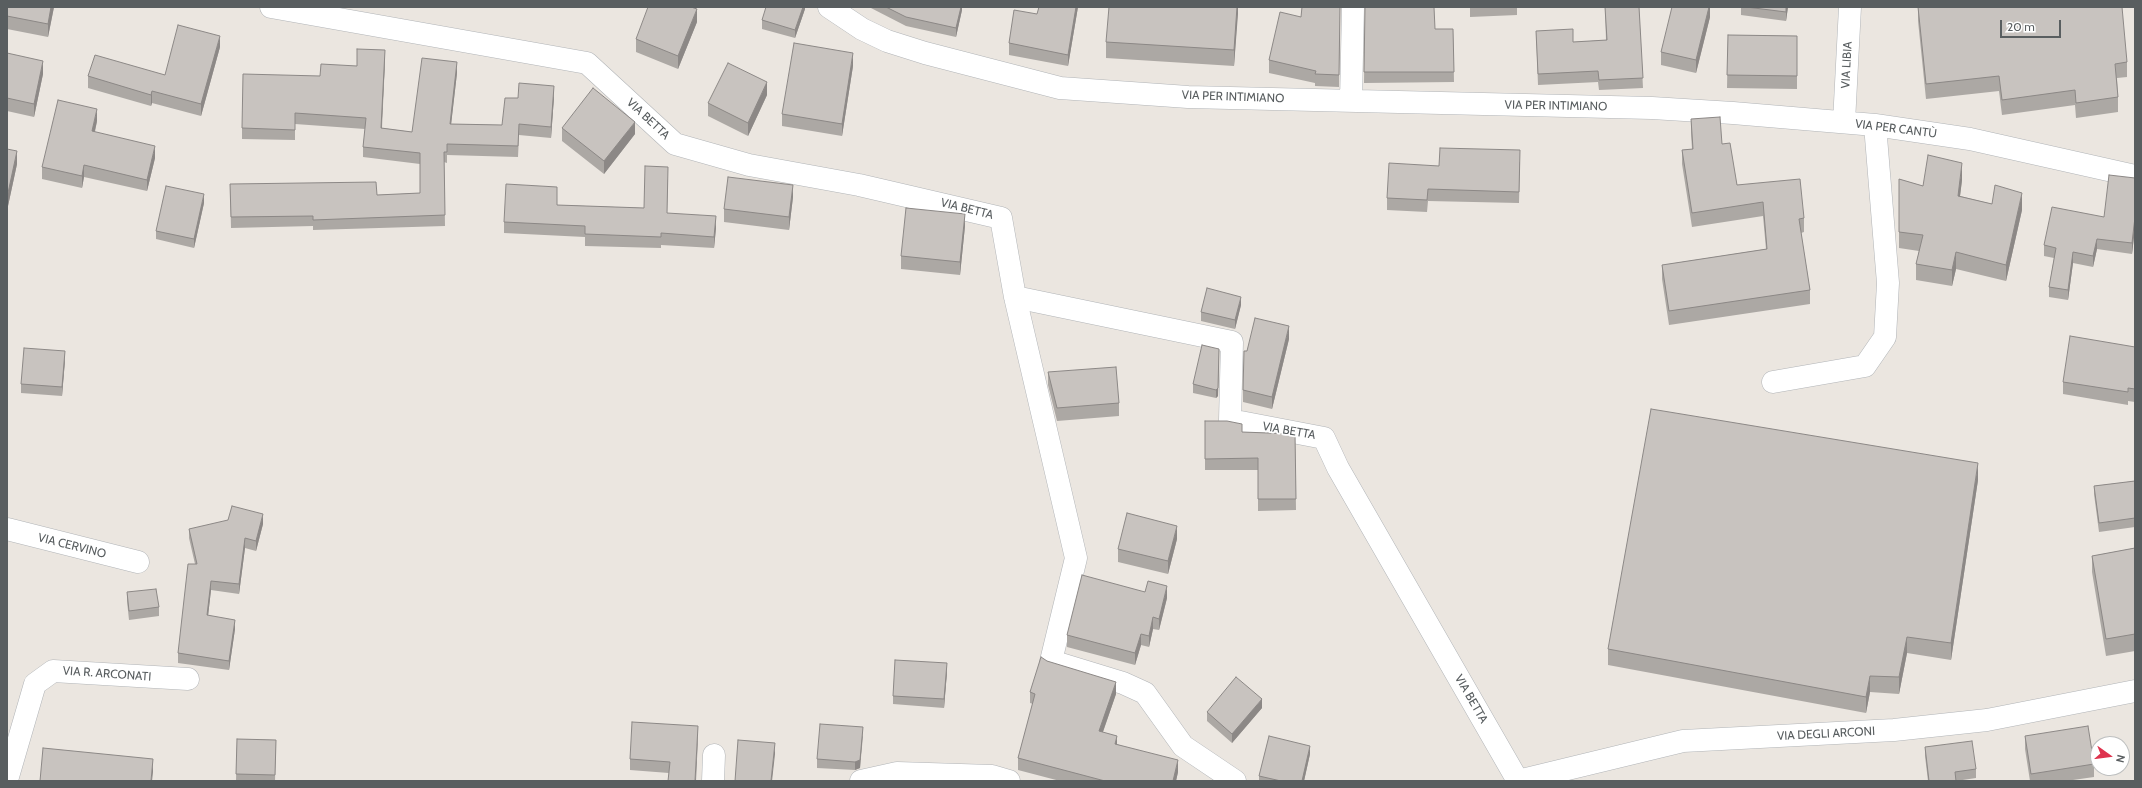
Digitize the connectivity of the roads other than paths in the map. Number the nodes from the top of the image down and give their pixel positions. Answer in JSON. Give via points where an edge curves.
{"nodes":[{"id":1,"x":271,"y":7,"type":"edge"},
{"id":2,"x":828,"y":7,"type":"edge"},
{"id":3,"x":1353,"y":7,"type":"edge"},
{"id":4,"x":1850,"y":7,"type":"edge"},
{"id":5,"x":1351,"y":101,"type":"junction"},
{"id":6,"x":1652,"y":108,"type":"joint"},
{"id":7,"x":1844,"y":122,"type":"junction"},
{"id":8,"x":1875,"y":125,"type":"junction"},
{"id":9,"x":2135,"y":176,"type":"edge"},
{"id":10,"x":1015,"y":297,"type":"junction"},
{"id":11,"x":1773,"y":382,"type":"dead end"},
{"id":12,"x":7,"y":530,"type":"edge"},
{"id":13,"x":138,"y":562,"type":"dead end"},
{"id":14,"x":188,"y":679,"type":"dead end"},
{"id":15,"x":2135,"y":691,"type":"edge"},
{"id":16,"x":714,"y":755,"type":"dead end"},
{"id":17,"x":897,"y":777,"type":"edge"},
{"id":18,"x":7,"y":780,"type":"edge"},
{"id":19,"x":713,"y":781,"type":"edge"},
{"id":20,"x":861,"y":781,"type":"edge"},
{"id":21,"x":1009,"y":781,"type":"edge"},
{"id":22,"x":1235,"y":781,"type":"edge"},
{"id":23,"x":1518,"y":781,"type":"edge"}],
"edges":[{"from":1,"to":10,"type":"street","name":"VIA BETTA","via":[[587,63],[675,144],[749,165],[859,185],[1001,218]]},
{"from":2,"to":5,"type":"street","name":"VIA PER INTIMIANO","via":[[862,29],[887,41],[1060,88],[1188,97]]},
{"from":3,"to":5,"type":"street"},
{"from":4,"to":7,"type":"street","name":"VIA LIBIA"},
{"from":5,"to":6,"type":"street","name":"VIA PER INTIMIANO"},
{"from":6,"to":7,"type":"street","name":"VIA PER CANTÙ"},
{"from":7,"to":8,"type":"street","name":"VIA PER CANTÙ"},
{"from":8,"to":9,"type":"street","name":"VIA PER CANTÙ","via":[[1970,139]]},
{"from":8,"to":11,"type":"street","via":[[1888,283],[1885,337],[1865,366]]},
{"from":10,"to":22,"type":"street","name":"VIA BETTA","via":[[1076,558],[1051,661],[1123,683],[1145,693],[1184,746]]},
{"from":10,"to":23,"type":"street","name":"VIA BETTA","via":[[1232,342],[1230,420],[1324,438],[1338,468]]},
{"from":12,"to":13,"type":"street","name":"VIA CERVINO"},
{"from":14,"to":18,"type":"street","name":"VIA R. ARCONATI","via":[[53,670],[35,684]]},
{"from":15,"to":23,"type":"street","name":"VIA DEGLI ARCONI","via":[[1988,720],[1894,730],[1683,741]]},
{"from":16,"to":19,"type":"street"},
{"from":17,"to":20,"type":"street"},
{"from":17,"to":21,"type":"street","via":[[992,776]]}]}
